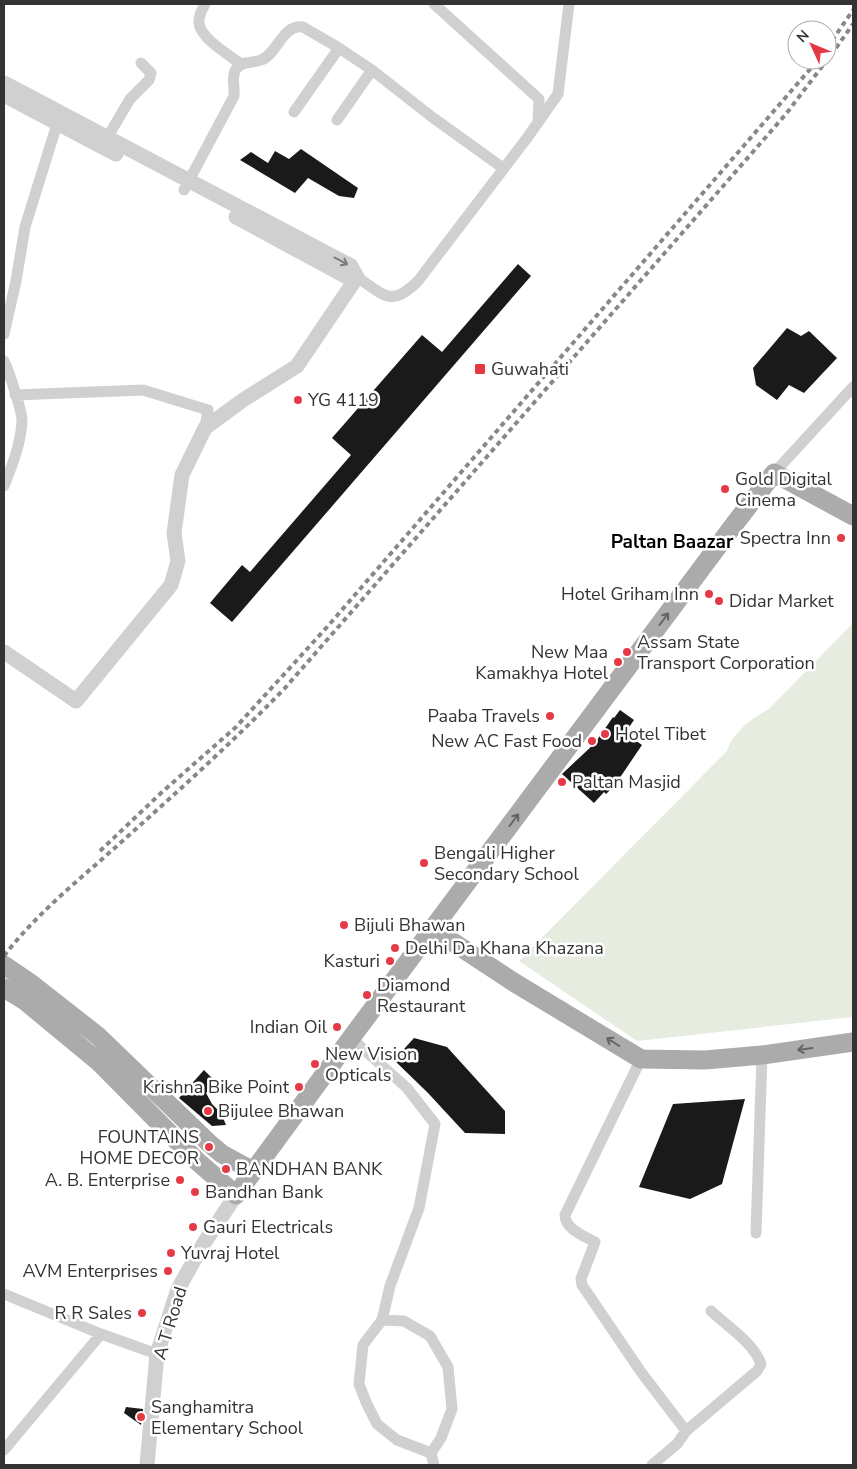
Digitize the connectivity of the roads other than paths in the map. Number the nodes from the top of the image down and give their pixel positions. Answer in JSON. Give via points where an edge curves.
{"nodes":[{"id":1,"x":205,"y":4,"type":"edge"},
{"id":2,"x":434,"y":4,"type":"edge"},
{"id":3,"x":569,"y":4,"type":"edge"},
{"id":4,"x":339,"y":48,"type":"junction"},
{"id":5,"x":141,"y":63,"type":"dead end"},
{"id":6,"x":241,"y":64,"type":"junction"},
{"id":7,"x":372,"y":70,"type":"junction"},
{"id":8,"x":4,"y":83,"type":"edge"},
{"id":9,"x":4,"y":96,"type":"edge"},
{"id":10,"x":294,"y":112,"type":"dead end"},
{"id":11,"x":337,"y":120,"type":"dead end"},
{"id":12,"x":538,"y":122,"type":"junction"},
{"id":13,"x":57,"y":124,"type":"junction"},
{"id":14,"x":107,"y":138,"type":"junction"},
{"id":15,"x":503,"y":168,"type":"junction"},
{"id":16,"x":187,"y":186,"type":"junction"},
{"id":17,"x":357,"y":277,"type":"junction"},
{"id":18,"x":4,"y":334,"type":"edge"},
{"id":19,"x":4,"y":361,"type":"edge"},
{"id":20,"x":853,"y":387,"type":"edge"},
{"id":21,"x":15,"y":395,"type":"junction"},
{"id":22,"x":205,"y":428,"type":"junction"},
{"id":23,"x":774,"y":473,"type":"junction"},
{"id":24,"x":4,"y":486,"type":"edge"},
{"id":25,"x":853,"y":516,"type":"edge"},
{"id":26,"x":4,"y":652,"type":"edge"},
{"id":27,"x":433,"y":929,"type":"junction"},
{"id":28,"x":4,"y":965,"type":"edge"},
{"id":29,"x":4,"y":988,"type":"edge"},
{"id":30,"x":351,"y":1038,"type":"junction"},
{"id":31,"x":853,"y":1042,"type":"edge"},
{"id":32,"x":762,"y":1055,"type":"junction"},
{"id":33,"x":641,"y":1059,"type":"junction"},
{"id":34,"x":253,"y":1171,"type":"junction"},
{"id":35,"x":236,"y":1195,"type":"junction"},
{"id":36,"x":756,"y":1233,"type":"dead end"},
{"id":37,"x":4,"y":1294,"type":"edge"},
{"id":38,"x":711,"y":1311,"type":"dead end"},
{"id":39,"x":382,"y":1320,"type":"junction"},
{"id":40,"x":100,"y":1334,"type":"junction"},
{"id":41,"x":158,"y":1354,"type":"junction"},
{"id":42,"x":686,"y":1431,"type":"junction"},
{"id":43,"x":4,"y":1450,"type":"edge"},
{"id":44,"x":431,"y":1453,"type":"junction"},
{"id":45,"x":147,"y":1465,"type":"edge"},
{"id":46,"x":434,"y":1465,"type":"edge"},
{"id":47,"x":652,"y":1465,"type":"edge"}],
"edges":[{"from":1,"to":6,"type":"street","via":[[198,20],[204,36]]},
{"from":2,"to":12,"type":"street","via":[[539,100]]},
{"from":3,"to":12,"type":"street","via":[[558,94]]},
{"from":4,"to":6,"type":"street","via":[[296,26],[264,59]]},
{"from":4,"to":7,"type":"street"},
{"from":4,"to":10,"type":"street"},
{"from":5,"to":14,"type":"street","via":[[151,73],[149,80],[130,99]]},
{"from":6,"to":16,"type":"street","via":[[234,72],[234,96]]},
{"from":7,"to":11,"type":"street"},
{"from":7,"to":15,"type":"street"},
{"from":8,"to":14,"type":"street"},
{"from":9,"to":13,"type":"street"},
{"from":12,"to":15,"type":"street"},
{"from":13,"to":16,"type":"street"},
{"from":13,"to":18,"type":"street","via":[[25,227]]},
{"from":14,"to":16,"type":"street"},
{"from":15,"to":17,"type":"street","via":[[411,288],[394,298],[385,296]]},
{"from":16,"to":17,"type":"street","via":[[345,276]]},
{"from":17,"to":22,"type":"street","via":[[297,366]]},
{"from":19,"to":21,"type":"street"},
{"from":20,"to":23,"type":"street"},
{"from":21,"to":22,"type":"street","via":[[143,390],[208,410]]},
{"from":21,"to":24,"type":"street","via":[[22,420],[13,463]]},
{"from":22,"to":26,"type":"street","via":[[182,475],[174,532],[178,561],[171,585],[76,701]]},
{"from":23,"to":25,"type":"main road"},
{"from":27,"to":23,"type":"main road","one_way":true},
{"from":27,"to":30,"type":"main road"},
{"from":33,"to":27,"type":"main road","one_way":true},
{"from":28,"to":34,"type":"main road","via":[[98,1036],[222,1154]]},
{"from":29,"to":35,"type":"main road","via":[[25,1001],[100,1063],[197,1161]]},
{"from":30,"to":34,"type":"main road"},
{"from":30,"to":39,"type":"street","via":[[407,1088],[435,1124],[419,1208],[390,1286]]},
{"from":31,"to":32,"type":"main road","one_way":true},
{"from":32,"to":33,"type":"main road","via":[[705,1060]]},
{"from":32,"to":36,"type":"street"},
{"from":33,"to":42,"type":"street","via":[[565,1221],[595,1242],[581,1279],[582,1285]]},
{"from":34,"to":35,"type":"main road"},
{"from":35,"to":41,"type":"street","name":"A T Road","via":[[178,1289]]},
{"from":37,"to":40,"type":"street"},
{"from":38,"to":42,"type":"street","via":[[746,1343],[761,1364],[757,1371]]},
{"from":39,"to":44,"type":"street","via":[[363,1345],[360,1384],[366,1402],[377,1424],[397,1440]]},
{"from":39,"to":44,"type":"street","via":[[404,1321],[430,1336],[448,1367],[452,1409],[441,1438]]},
{"from":40,"to":41,"type":"street"},
{"from":40,"to":43,"type":"street"},
{"from":41,"to":45,"type":"street","name":"A T Road"},
{"from":42,"to":47,"type":"street","via":[[677,1444]]},
{"from":44,"to":46,"type":"street"}]}
